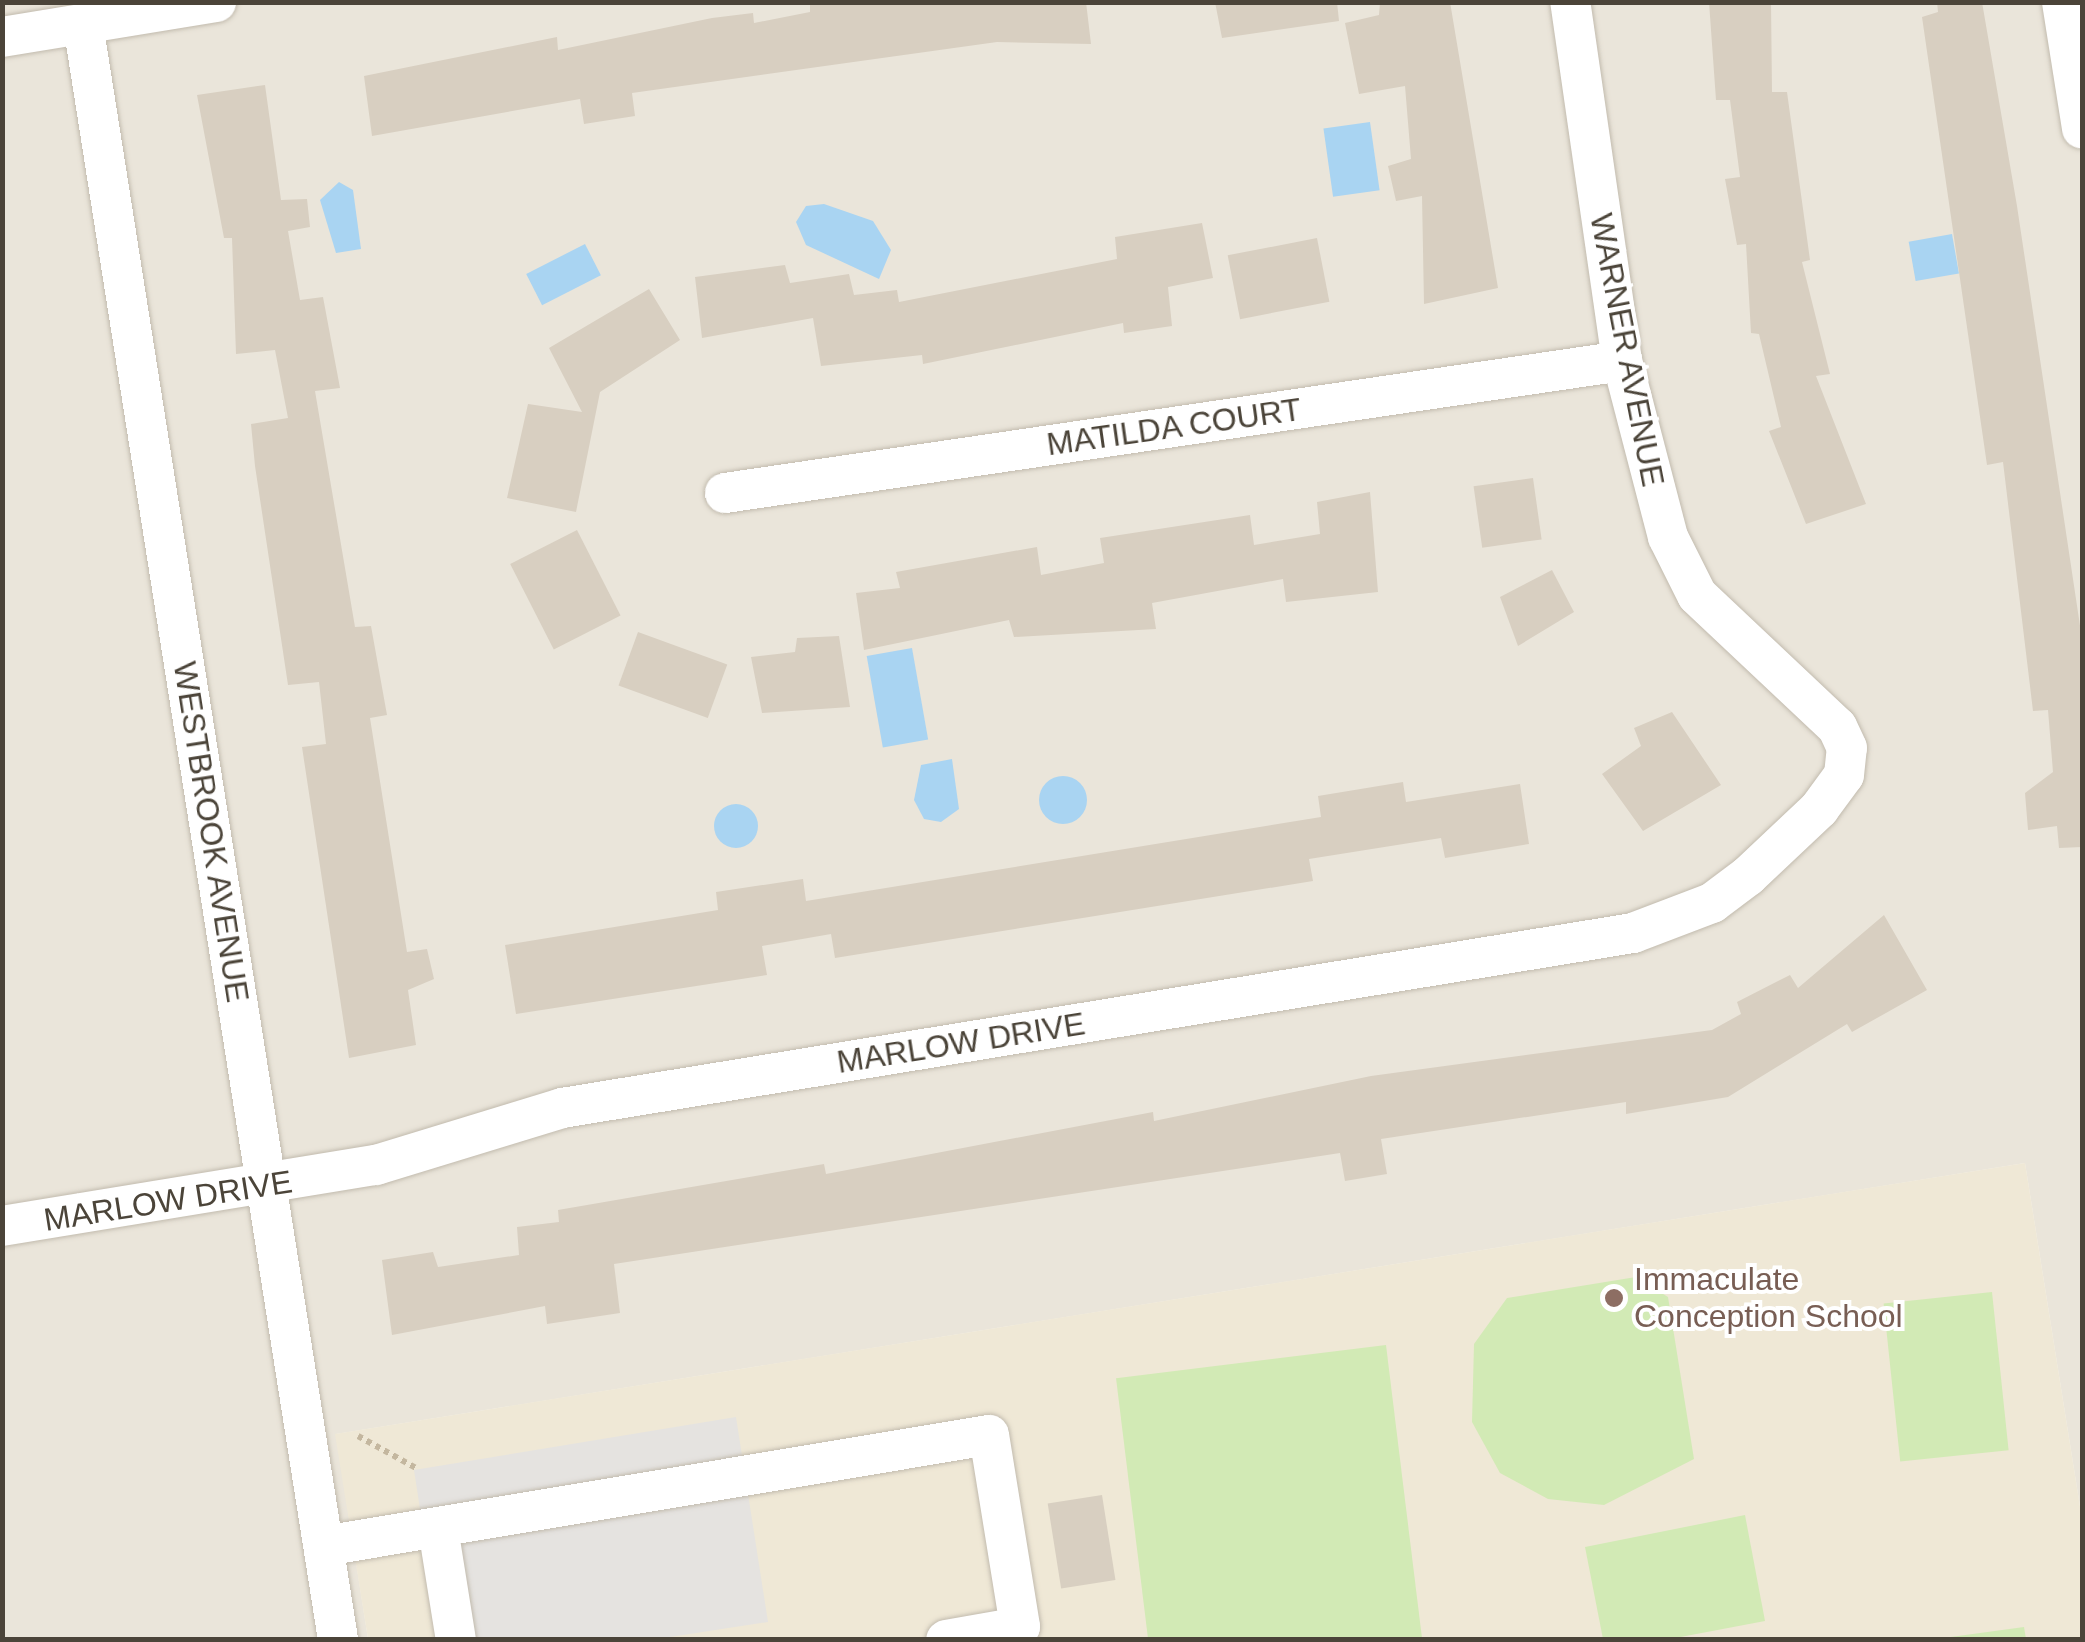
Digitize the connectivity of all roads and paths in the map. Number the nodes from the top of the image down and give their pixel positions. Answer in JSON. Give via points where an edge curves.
{"nodes":[{"id":1,"x":216,"y":2,"type":"edge"},
{"id":2,"x":1570,"y":2,"type":"edge"},
{"id":3,"x":2062,"y":2,"type":"edge"},
{"id":4,"x":84,"y":24,"type":"junction"},
{"id":5,"x":2,"y":37,"type":"edge"},
{"id":6,"x":2082,"y":128,"type":"edge"},
{"id":7,"x":1622,"y":361,"type":"junction"},
{"id":8,"x":726,"y":493,"type":"dead end"},
{"id":9,"x":1846,"y":748,"type":"joint"},
{"id":10,"x":265,"y":1185,"type":"junction"},
{"id":11,"x":2,"y":1226,"type":"edge"},
{"id":12,"x":358,"y":1436,"type":"dead end"},
{"id":13,"x":418,"y":1470,"type":"dead end"},
{"id":14,"x":438,"y":1528,"type":"junction"},
{"id":15,"x":324,"y":1546,"type":"junction"},
{"id":16,"x":338,"y":1640,"type":"edge"},
{"id":17,"x":456,"y":1640,"type":"edge"},
{"id":18,"x":946,"y":1640,"type":"edge"}],
"edges":[{"from":1,"to":4,"type":"street"},
{"from":2,"to":7,"type":"street","name":"WARNER AVENUE"},
{"from":3,"to":6,"type":"street"},
{"from":4,"to":5,"type":"street"},
{"from":4,"to":10,"type":"street","name":"WESTBROOK AVENUE"},
{"from":7,"to":8,"type":"street","name":"MATILDA COURT"},
{"from":7,"to":9,"type":"street","name":"WARNER AVENUE","via":[[1644,472],[1697,596],[1837,728]]},
{"from":9,"to":10,"type":"street","name":"MARLOW DRIVE","via":[[1844,775],[1787,842],[1712,902],[1633,933],[562,1108],[376,1166]]},
{"from":10,"to":11,"type":"street","name":"MARLOW DRIVE"},
{"from":10,"to":15,"type":"street","name":"WESTBROOK AVENUE"},
{"from":12,"to":13,"type":"path"},
{"from":14,"to":15,"type":"street"},
{"from":14,"to":17,"type":"street"},
{"from":14,"to":18,"type":"street","via":[[988,1436],[1020,1627]]},
{"from":15,"to":16,"type":"street","name":"WESTBROOK AVENUE"}]}
